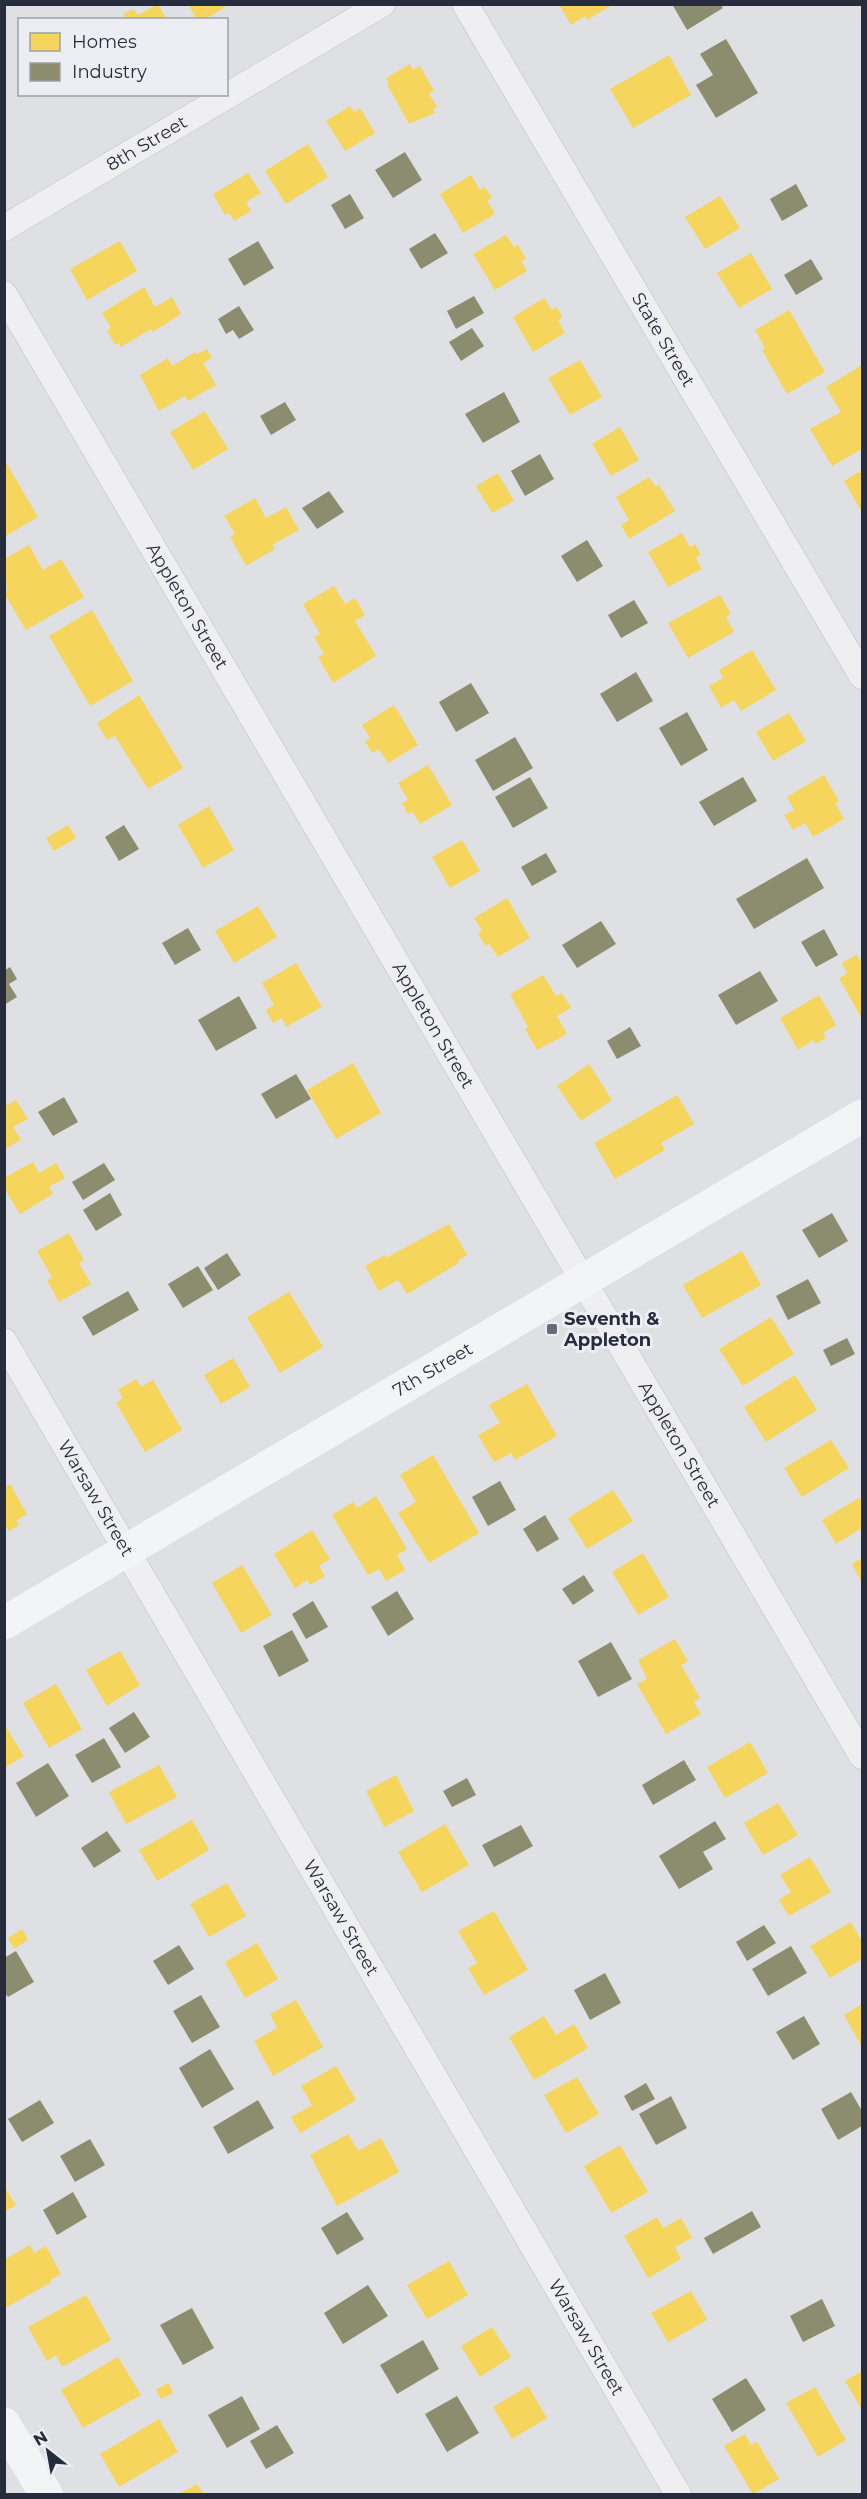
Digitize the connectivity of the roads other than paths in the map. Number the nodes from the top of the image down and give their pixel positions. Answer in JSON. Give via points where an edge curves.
{"nodes":[{"id":1,"x":382,"y":4,"type":"edge"},
{"id":2,"x":465,"y":4,"type":"edge"},
{"id":3,"x":228,"y":95,"type":"edge"},
{"id":4,"x":227,"y":96,"type":"edge"},
{"id":5,"x":4,"y":228,"type":"edge"},
{"id":6,"x":4,"y":294,"type":"edge"},
{"id":7,"x":862,"y":676,"type":"edge"},
{"id":8,"x":862,"y":1116,"type":"edge"},
{"id":9,"x":584,"y":1280,"type":"junction"},
{"id":10,"x":4,"y":1341,"type":"edge"},
{"id":11,"x":127,"y":1550,"type":"junction"},
{"id":12,"x":4,"y":1623,"type":"edge"},
{"id":13,"x":862,"y":1756,"type":"edge"},
{"id":14,"x":4,"y":2424,"type":"edge"},
{"id":15,"x":46,"y":2494,"type":"edge"},
{"id":16,"x":678,"y":2494,"type":"edge"}],
"edges":[{"from":1,"to":3,"type":"street","name":"8th Street"},
{"from":2,"to":7,"type":"street","name":"State Street"},
{"from":4,"to":5,"type":"street","name":"8th Street"},
{"from":6,"to":9,"type":"street","name":"Appleton Street"},
{"from":8,"to":9,"type":"street","name":"7th Street"},
{"from":9,"to":11,"type":"street","name":"7th Street"},
{"from":9,"to":13,"type":"street","name":"Appleton Street"},
{"from":10,"to":11,"type":"street","name":"Warsaw Street"},
{"from":11,"to":12,"type":"street","name":"7th Street"},
{"from":11,"to":16,"type":"street","name":"Warsaw Street"},
{"from":14,"to":15,"type":"street"}]}
